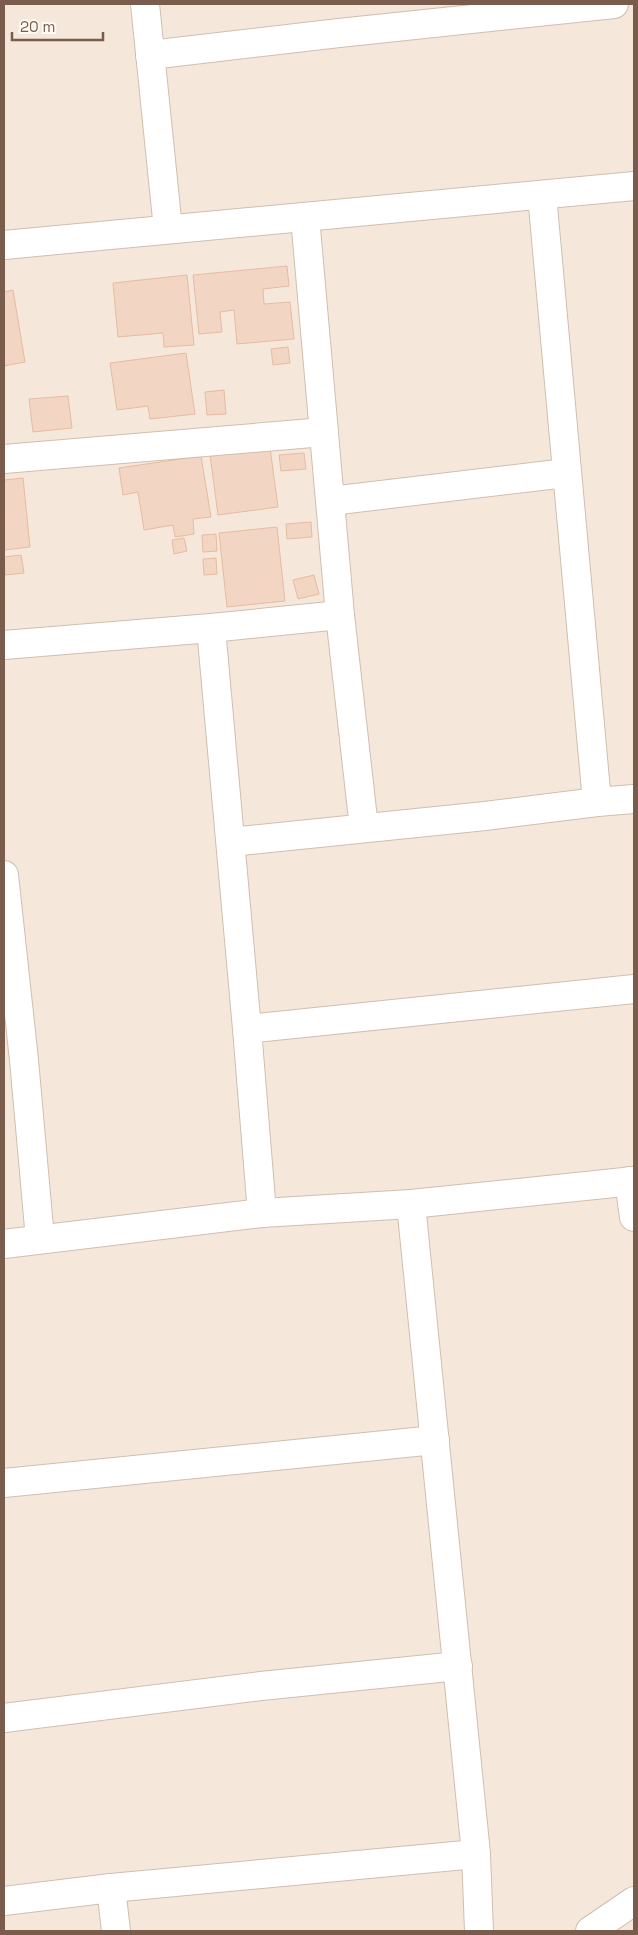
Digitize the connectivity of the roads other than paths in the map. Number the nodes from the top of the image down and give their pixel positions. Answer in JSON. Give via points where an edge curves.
{"nodes":[{"id":1,"x":145,"y":4,"type":"edge"},
{"id":2,"x":614,"y":4,"type":"edge"},
{"id":3,"x":150,"y":55,"type":"junction"},
{"id":4,"x":634,"y":186,"type":"edge"},
{"id":5,"x":542,"y":194,"type":"junction"},
{"id":6,"x":305,"y":217,"type":"junction"},
{"id":7,"x":168,"y":229,"type":"junction"},
{"id":8,"x":4,"y":245,"type":"edge"},
{"id":9,"x":324,"y":432,"type":"junction"},
{"id":10,"x":4,"y":459,"type":"edge"},
{"id":11,"x":566,"y":473,"type":"junction"},
{"id":12,"x":331,"y":501,"type":"junction"},
{"id":13,"x":340,"y":615,"type":"junction"},
{"id":14,"x":211,"y":628,"type":"junction"},
{"id":15,"x":4,"y":646,"type":"edge"},
{"id":16,"x":634,"y":799,"type":"edge"},
{"id":17,"x":597,"y":802,"type":"junction"},
{"id":18,"x":364,"y":828,"type":"junction"},
{"id":19,"x":230,"y":842,"type":"junction"},
{"id":20,"x":4,"y":875,"type":"edge"},
{"id":21,"x":634,"y":988,"type":"edge"},
{"id":22,"x":247,"y":1029,"type":"junction"},
{"id":23,"x":632,"y":1181,"type":"edge"},
{"id":24,"x":411,"y":1204,"type":"junction"},
{"id":25,"x":262,"y":1213,"type":"junction"},
{"id":26,"x":634,"y":1217,"type":"edge"},
{"id":27,"x":40,"y":1239,"type":"junction"},
{"id":28,"x":4,"y":1244,"type":"edge"},
{"id":29,"x":435,"y":1440,"type":"junction"},
{"id":30,"x":4,"y":1482,"type":"edge"},
{"id":31,"x":458,"y":1666,"type":"junction"},
{"id":32,"x":4,"y":1718,"type":"edge"},
{"id":33,"x":476,"y":1854,"type":"junction"},
{"id":34,"x":111,"y":1888,"type":"junction"},
{"id":35,"x":4,"y":1901,"type":"edge"},
{"id":36,"x":634,"y":1901,"type":"edge"},
{"id":37,"x":116,"y":1931,"type":"edge"},
{"id":38,"x":480,"y":1931,"type":"edge"},
{"id":39,"x":590,"y":1931,"type":"edge"}],
"edges":[{"from":1,"to":3,"type":"street"},
{"from":2,"to":3,"type":"street"},
{"from":3,"to":7,"type":"street"},
{"from":4,"to":5,"type":"street"},
{"from":5,"to":6,"type":"street"},
{"from":5,"to":11,"type":"street"},
{"from":6,"to":7,"type":"street"},
{"from":6,"to":9,"type":"street"},
{"from":7,"to":8,"type":"street"},
{"from":9,"to":10,"type":"street"},
{"from":9,"to":12,"type":"street"},
{"from":11,"to":12,"type":"street"},
{"from":11,"to":17,"type":"street"},
{"from":12,"to":13,"type":"street"},
{"from":13,"to":14,"type":"street"},
{"from":13,"to":18,"type":"street"},
{"from":14,"to":15,"type":"street"},
{"from":14,"to":19,"type":"street"},
{"from":16,"to":17,"type":"street"},
{"from":17,"to":18,"type":"street"},
{"from":18,"to":19,"type":"street"},
{"from":19,"to":22,"type":"street"},
{"from":20,"to":27,"type":"street"},
{"from":21,"to":22,"type":"street"},
{"from":22,"to":25,"type":"street"},
{"from":23,"to":24,"type":"street"},
{"from":23,"to":26,"type":"street"},
{"from":24,"to":25,"type":"street"},
{"from":24,"to":29,"type":"street"},
{"from":25,"to":27,"type":"street"},
{"from":27,"to":28,"type":"street"},
{"from":29,"to":30,"type":"street"},
{"from":29,"to":31,"type":"street"},
{"from":31,"to":32,"type":"street","via":[[261,1686]]},
{"from":31,"to":33,"type":"street"},
{"from":33,"to":34,"type":"street"},
{"from":33,"to":38,"type":"street"},
{"from":34,"to":35,"type":"street"},
{"from":34,"to":37,"type":"street"},
{"from":36,"to":39,"type":"street"}]}
